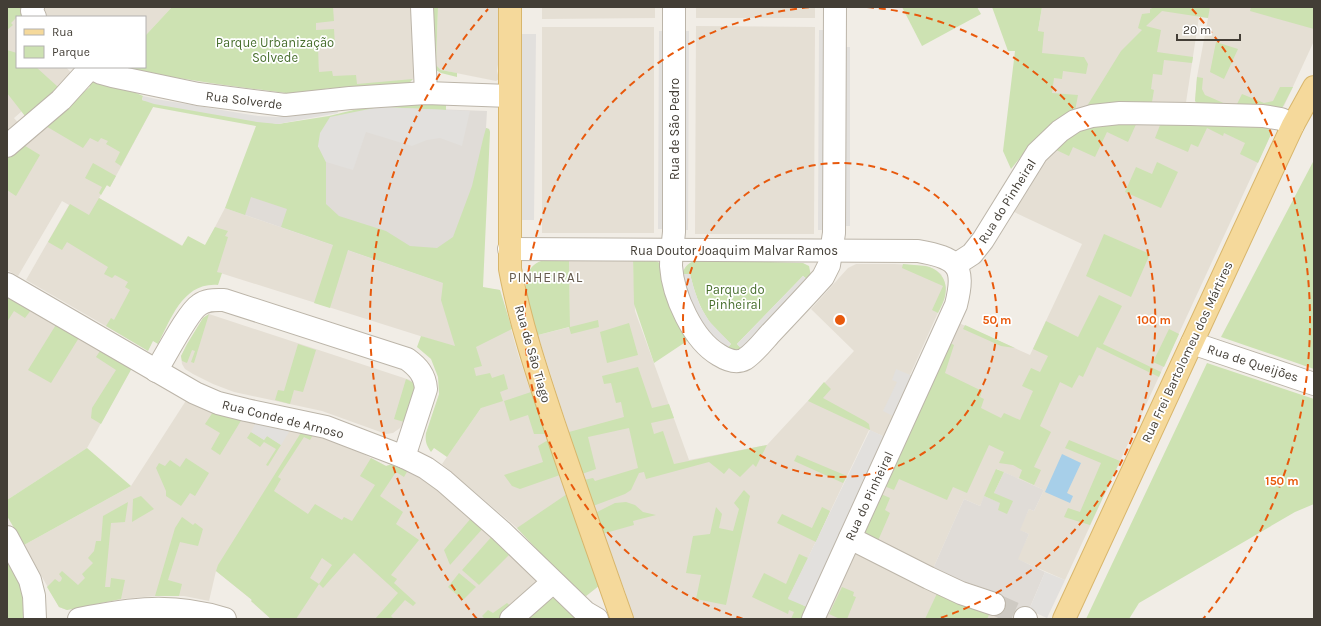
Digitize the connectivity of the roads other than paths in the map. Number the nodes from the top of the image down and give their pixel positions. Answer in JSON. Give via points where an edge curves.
{"nodes":[{"id":1,"x":422,"y":7,"type":"edge"},
{"id":2,"x":510,"y":7,"type":"edge"},
{"id":3,"x":674,"y":7,"type":"edge"},
{"id":4,"x":834,"y":7,"type":"edge"},
{"id":5,"x":89,"y":68,"type":"edge"},
{"id":6,"x":92,"y":68,"type":"edge"},
{"id":7,"x":1314,"y":87,"type":"edge"},
{"id":8,"x":426,"y":93,"type":"junction"},
{"id":9,"x":510,"y":96,"type":"junction"},
{"id":10,"x":1293,"y":124,"type":"junction"},
{"id":11,"x":7,"y":146,"type":"edge"},
{"id":12,"x":509,"y":249,"type":"junction"},
{"id":13,"x":672,"y":250,"type":"junction"},
{"id":14,"x":832,"y":251,"type":"junction"},
{"id":15,"x":955,"y":265,"type":"junction"},
{"id":16,"x":7,"y":284,"type":"edge"},
{"id":17,"x":1192,"y":343,"type":"junction"},
{"id":18,"x":156,"y":371,"type":"junction"},
{"id":19,"x":1314,"y":384,"type":"edge"},
{"id":20,"x":404,"y":457,"type":"junction"},
{"id":21,"x":7,"y":537,"type":"edge"},
{"id":22,"x":850,"y":538,"type":"junction"},
{"id":23,"x":553,"y":582,"type":"junction"},
{"id":24,"x":994,"y":604,"type":"tunnel mouth"},
{"id":25,"x":35,"y":619,"type":"edge"},
{"id":26,"x":79,"y":619,"type":"edge"},
{"id":27,"x":225,"y":619,"type":"edge"},
{"id":28,"x":511,"y":619,"type":"edge"},
{"id":29,"x":597,"y":619,"type":"edge"},
{"id":30,"x":620,"y":619,"type":"edge"},
{"id":31,"x":813,"y":619,"type":"edge"},
{"id":32,"x":1064,"y":619,"type":"edge"}],
"edges":[{"from":1,"to":8,"type":"street"},
{"from":2,"to":9,"type":"main road","name":"Rua de São Tiago"},
{"from":3,"to":13,"type":"street","name":"Rua de São Pedro"},
{"from":4,"to":14,"type":"street"},
{"from":5,"to":11,"type":"street","via":[[61,100]]},
{"from":6,"to":8,"type":"street","name":"Rua Solverde","via":[[112,76],[198,94],[285,105]]},
{"from":7,"to":10,"type":"main road","name":"Rua Frei Bartolomeu dos Mártires"},
{"from":8,"to":9,"type":"street","name":"Rua Solverde"},
{"from":9,"to":12,"type":"main road","name":"Rua de São Tiago"},
{"from":10,"to":15,"type":"street","name":"Rua do Pinheiral","via":[[1263,116],[1135,113],[1092,116],[1075,121],[1060,130],[1037,153],[983,240],[972,254]]},
{"from":10,"to":17,"type":"main road","name":"Rua Frei Bartolomeu dos Mártires"},
{"from":12,"to":13,"type":"street","name":"Rua Doutor Joaquim Malvar Ramos"},
{"from":12,"to":30,"type":"main road","name":"Rua de São Tiago","via":[[515,292],[537,372]]},
{"from":13,"to":14,"type":"street","name":"Rua Doutor Joaquim Malvar Ramos"},
{"from":13,"to":14,"type":"street","name":"Rua de São Pedro","via":[[674,283],[689,322],[712,351],[735,362],[744,359],[759,346],[823,277]]},
{"from":14,"to":15,"type":"street","name":"Rua Doutor Joaquim Malvar Ramos","via":[[918,251],[936,254]]},
{"from":15,"to":22,"type":"street","name":"Rua do Pinheiral","via":[[960,276],[956,305]]},
{"from":16,"to":18,"type":"street","name":"Rua Conde de Arnoso"},
{"from":17,"to":19,"type":"street","name":"Rua de Queijões"},
{"from":17,"to":32,"type":"main road","name":"Rua Frei Bartolomeu dos Mártires"},
{"from":18,"to":20,"type":"street","name":"Rua Conde de Arnoso","via":[[218,403],[326,427]]},
{"from":18,"to":20,"type":"street","via":[[186,320],[198,305],[209,300],[224,300],[407,359],[422,372],[426,389]]},
{"from":20,"to":23,"type":"street","name":"Rua Conde de Arnoso","via":[[444,481]]},
{"from":21,"to":25,"type":"street","via":[[30,580]]},
{"from":22,"to":24,"type":"street","via":[[961,593]]},
{"from":22,"to":31,"type":"street","name":"Rua do Pinheiral"},
{"from":23,"to":28,"type":"street"},
{"from":23,"to":29,"type":"street","name":"Rua Conde de Arnoso","via":[[585,612]]},
{"from":26,"to":27,"type":"street","via":[[149,608],[186,610]]}]}
